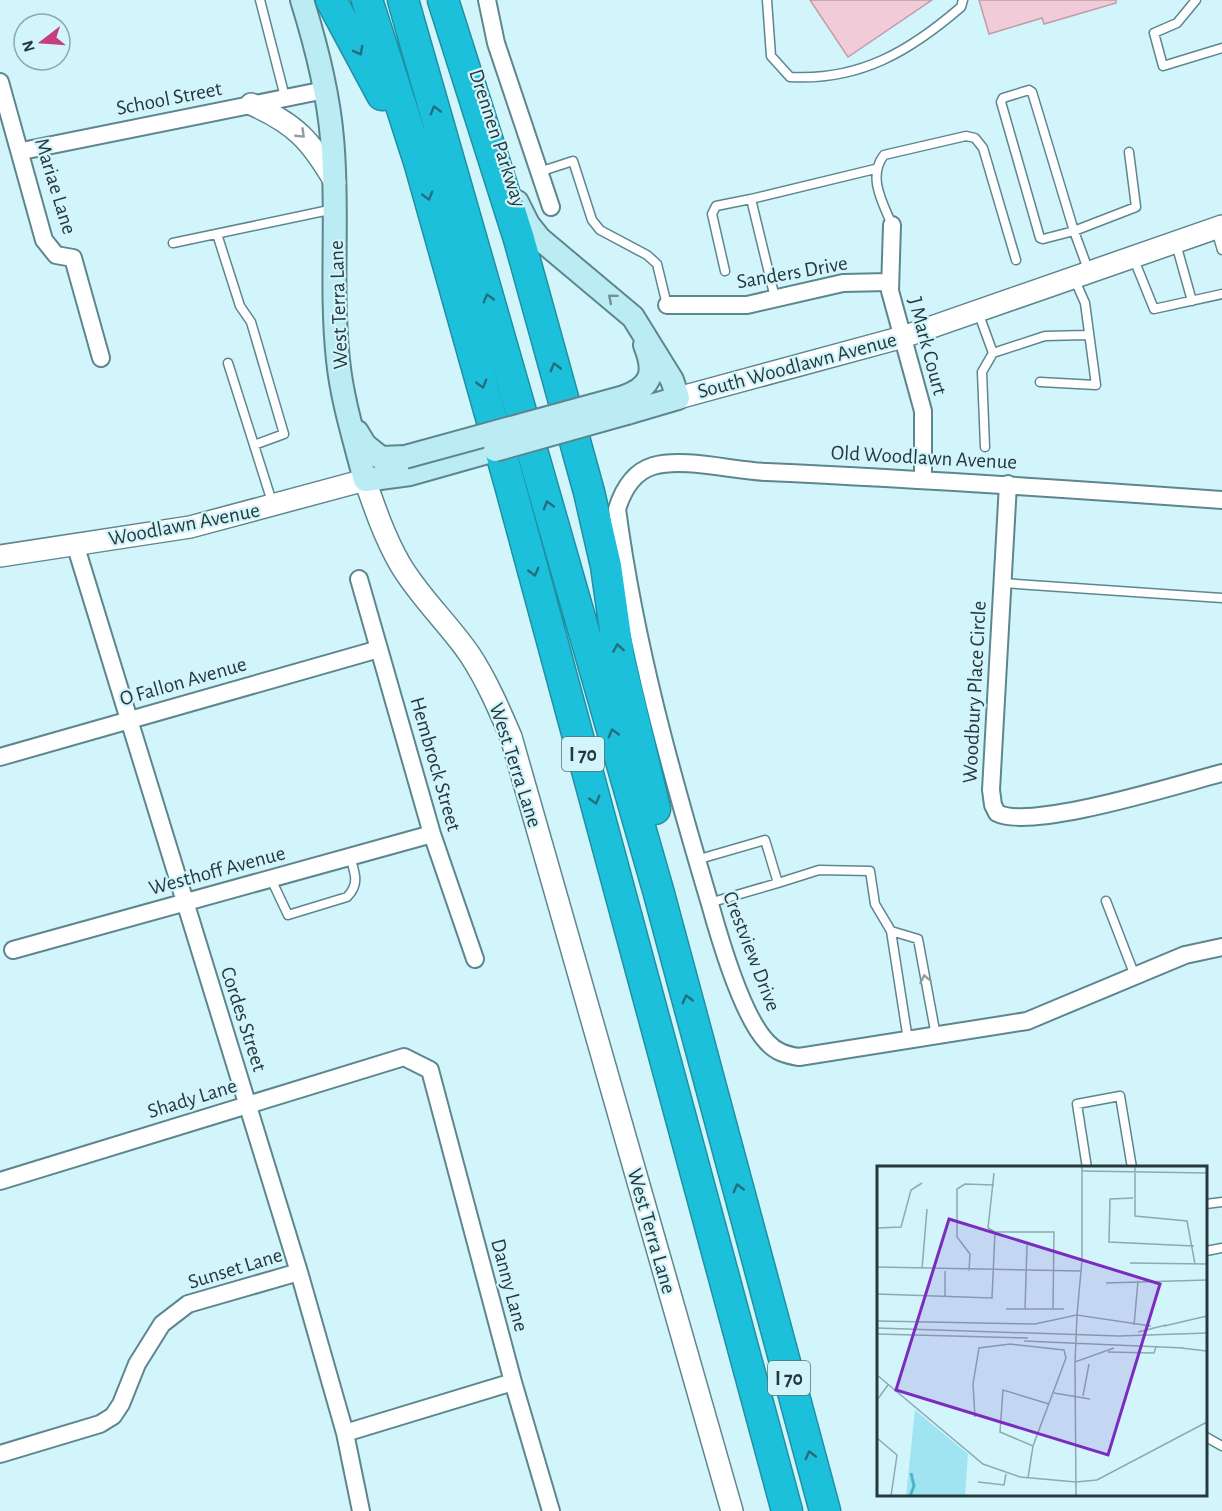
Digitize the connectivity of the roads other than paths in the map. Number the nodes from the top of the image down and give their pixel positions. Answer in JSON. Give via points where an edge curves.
{"nodes":[{"id":1,"x":260,"y":0,"type":"edge"},
{"id":2,"x":302,"y":0,"type":"edge"},
{"id":3,"x":331,"y":0,"type":"edge"},
{"id":4,"x":367,"y":0,"type":"edge"},
{"id":5,"x":403,"y":0,"type":"edge"},
{"id":6,"x":443,"y":0,"type":"edge"},
{"id":7,"x":454,"y":0,"type":"edge"},
{"id":8,"x":487,"y":0,"type":"edge"},
{"id":9,"x":767,"y":0,"type":"edge"},
{"id":10,"x":963,"y":0,"type":"edge"},
{"id":11,"x":1196,"y":0,"type":"edge"},
{"id":12,"x":1222,"y":48,"type":"edge"},
{"id":13,"x":0,"y":82,"type":"edge"},
{"id":14,"x":325,"y":90,"type":"junction"},
{"id":15,"x":285,"y":97,"type":"junction"},
{"id":16,"x":251,"y":104,"type":"junction"},
{"id":17,"x":22,"y":151,"type":"junction"},
{"id":18,"x":1129,"y":152,"type":"dead end"},
{"id":19,"x":420,"y":165,"type":"junction"},
{"id":20,"x":875,"y":169,"type":"junction"},
{"id":21,"x":539,"y":172,"type":"junction"},
{"id":22,"x":335,"y":182,"type":"junction"},
{"id":23,"x":752,"y":199,"type":"junction"},
{"id":24,"x":551,"y":207,"type":"dead end"},
{"id":25,"x":335,"y":209,"type":"junction"},
{"id":26,"x":892,"y":225,"type":"joint"},
{"id":27,"x":1219,"y":227,"type":"edge"},
{"id":28,"x":1074,"y":231,"type":"junction"},
{"id":29,"x":217,"y":234,"type":"junction"},
{"id":30,"x":1175,"y":242,"type":"junction"},
{"id":31,"x":173,"y":243,"type":"dead end"},
{"id":32,"x":1222,"y":250,"type":"edge"},
{"id":33,"x":1133,"y":257,"type":"junction"},
{"id":34,"x":1016,"y":261,"type":"dead end"},
{"id":35,"x":725,"y":271,"type":"dead end"},
{"id":36,"x":1082,"y":275,"type":"junction"},
{"id":37,"x":889,"y":282,"type":"junction"},
{"id":38,"x":1222,"y":294,"type":"edge"},
{"id":39,"x":775,"y":298,"type":"junction"},
{"id":40,"x":1192,"y":301,"type":"junction"},
{"id":41,"x":667,"y":305,"type":"joint"},
{"id":42,"x":978,"y":312,"type":"junction"},
{"id":43,"x":633,"y":317,"type":"junction"},
{"id":44,"x":1087,"y":334,"type":"junction"},
{"id":45,"x":903,"y":337,"type":"junction"},
{"id":46,"x":993,"y":353,"type":"junction"},
{"id":47,"x":101,"y":358,"type":"dead end"},
{"id":48,"x":228,"y":363,"type":"dead end"},
{"id":49,"x":1040,"y":382,"type":"dead end"},
{"id":50,"x":678,"y":398,"type":"junction"},
{"id":51,"x":625,"y":405,"type":"junction"},
{"id":52,"x":351,"y":423,"type":"junction"},
{"id":53,"x":254,"y":445,"type":"junction"},
{"id":54,"x":985,"y":447,"type":"dead end"},
{"id":55,"x":408,"y":465,"type":"junction"},
{"id":56,"x":923,"y":478,"type":"junction"},
{"id":57,"x":366,"y":480,"type":"junction"},
{"id":58,"x":629,"y":482,"type":"joint"},
{"id":59,"x":1008,"y":484,"type":"junction"},
{"id":60,"x":1222,"y":500,"type":"edge"},
{"id":61,"x":273,"y":506,"type":"junction"},
{"id":62,"x":75,"y":544,"type":"junction"},
{"id":63,"x":0,"y":556,"type":"edge"},
{"id":64,"x":359,"y":579,"type":"dead end"},
{"id":65,"x":1003,"y":583,"type":"junction"},
{"id":66,"x":1222,"y":598,"type":"edge"},
{"id":67,"x":379,"y":649,"type":"junction"},
{"id":68,"x":127,"y":720,"type":"junction"},
{"id":69,"x":0,"y":757,"type":"edge"},
{"id":70,"x":1222,"y":773,"type":"edge"},
{"id":71,"x":432,"y":834,"type":"junction"},
{"id":72,"x":350,"y":857,"type":"junction"},
{"id":73,"x":696,"y":860,"type":"junction"},
{"id":74,"x":271,"y":879,"type":"junction"},
{"id":75,"x":778,"y":883,"type":"junction"},
{"id":76,"x":658,"y":890,"type":"junction"},
{"id":77,"x":184,"y":902,"type":"junction"},
{"id":78,"x":1106,"y":902,"type":"dead end"},
{"id":79,"x":709,"y":903,"type":"junction"},
{"id":80,"x":891,"y":931,"type":"junction"},
{"id":81,"x":1222,"y":947,"type":"edge"},
{"id":82,"x":13,"y":950,"type":"dead end"},
{"id":83,"x":475,"y":959,"type":"dead end"},
{"id":84,"x":1135,"y":976,"type":"junction"},
{"id":85,"x":936,"y":1036,"type":"junction"},
{"id":86,"x":908,"y":1041,"type":"junction"},
{"id":87,"x":430,"y":1070,"type":"joint"},
{"id":88,"x":248,"y":1105,"type":"junction"},
{"id":89,"x":1087,"y":1166,"type":"edge"},
{"id":90,"x":1132,"y":1166,"type":"edge"},
{"id":91,"x":0,"y":1181,"type":"edge"},
{"id":92,"x":1222,"y":1202,"type":"edge"},
{"id":93,"x":1207,"y":1204,"type":"edge"},
{"id":94,"x":1222,"y":1248,"type":"edge"},
{"id":95,"x":1207,"y":1251,"type":"edge"},
{"id":96,"x":299,"y":1272,"type":"junction"},
{"id":97,"x":513,"y":1382,"type":"junction"},
{"id":98,"x":345,"y":1433,"type":"junction"},
{"id":99,"x":1207,"y":1438,"type":"edge"},
{"id":100,"x":1222,"y":1446,"type":"edge"},
{"id":101,"x":0,"y":1454,"type":"edge"},
{"id":102,"x":361,"y":1511,"type":"edge"},
{"id":103,"x":551,"y":1511,"type":"edge"},
{"id":104,"x":732,"y":1511,"type":"edge"},
{"id":105,"x":787,"y":1511,"type":"edge"},
{"id":106,"x":825,"y":1511,"type":"edge"}],
"edges":[{"from":1,"to":15,"type":"lane"},
{"from":2,"to":14,"type":"main road","name":"West Terra Lane","via":[[317,46]]},
{"from":3,"to":19,"type":"highway","one_way":true},
{"from":4,"to":19,"type":"highway","number":"I 70"},
{"from":76,"to":5,"type":"highway","number":"I 70","one_way":true},
{"from":76,"to":6,"type":"highway","one_way":true,"via":[[662,838],[619,658],[606,566],[589,492],[519,239]]},
{"from":43,"to":7,"type":"main road","name":"Drennen Parkway","one_way":true,"via":[[553,252],[524,216]]},
{"from":8,"to":21,"type":"street","via":[[496,43]]},
{"from":9,"to":10,"type":"lane","via":[[771,56],[790,77],[821,79],[855,72],[927,37],[962,7]]},
{"from":11,"to":12,"type":"lane","via":[[1177,24],[1154,33],[1163,66]]},
{"from":13,"to":17,"type":"street","name":"Mariae Lane"},
{"from":14,"to":15,"type":"street","name":"School Street"},
{"from":14,"to":22,"type":"main road","name":"West Terra Lane"},
{"from":15,"to":16,"type":"street","name":"School Street"},
{"from":16,"to":17,"type":"street","name":"School Street"},
{"from":16,"to":22,"type":"street","one_way":true,"via":[[287,121],[304,136]]},
{"from":17,"to":47,"type":"street","name":"Mariae Lane","via":[[44,240],[56,255],[73,258]]},
{"from":18,"to":28,"type":"lane","via":[[1136,207]]},
{"from":19,"to":105,"type":"highway","number":"I 70","one_way":true},
{"from":20,"to":23,"type":"lane"},
{"from":20,"to":26,"type":"lane","via":[[877,186]]},
{"from":20,"to":34,"type":"lane","via":[[884,155],[966,136],[975,138],[983,148]]},
{"from":21,"to":24,"type":"street"},
{"from":21,"to":41,"type":"lane","via":[[573,161],[592,220],[600,230],[648,255],[657,264]]},
{"from":22,"to":25,"type":"main road","name":"West Terra Lane"},
{"from":23,"to":35,"type":"lane","via":[[716,206],[712,214]]},
{"from":23,"to":39,"type":"lane"},
{"from":25,"to":29,"type":"lane"},
{"from":25,"to":52,"type":"main road","name":"West Terra Lane","via":[[338,362]]},
{"from":26,"to":37,"type":"street","name":"J Mark Court"},
{"from":27,"to":30,"type":"street","name":"South Woodlawn Avenue"},
{"from":27,"to":32,"type":"lane"},
{"from":28,"to":28,"type":"lane","via":[[1032,92],[1003,98],[1040,237]]},
{"from":28,"to":36,"type":"lane"},
{"from":29,"to":31,"type":"lane"},
{"from":29,"to":53,"type":"lane","via":[[240,306],[251,322],[284,435]]},
{"from":30,"to":33,"type":"street","name":"South Woodlawn Avenue"},
{"from":30,"to":40,"type":"lane"},
{"from":33,"to":36,"type":"street","name":"South Woodlawn Avenue"},
{"from":33,"to":40,"type":"lane","via":[[1154,309]]},
{"from":36,"to":42,"type":"street","name":"South Woodlawn Avenue"},
{"from":36,"to":44,"type":"lane"},
{"from":37,"to":39,"type":"street","name":"Sanders Drive","via":[[843,283]]},
{"from":37,"to":45,"type":"street","name":"J Mark Court"},
{"from":38,"to":40,"type":"lane"},
{"from":39,"to":41,"type":"street","name":"Sanders Drive","via":[[747,305]]},
{"from":42,"to":45,"type":"street","name":"South Woodlawn Avenue"},
{"from":42,"to":46,"type":"lane"},
{"from":43,"to":50,"type":"main road","name":"Drennen Parkway","via":[[672,380]]},
{"from":43,"to":51,"type":"main road","via":[[651,368],[648,382]]},
{"from":44,"to":46,"type":"lane","via":[[1045,336]]},
{"from":44,"to":49,"type":"lane","via":[[1096,385]]},
{"from":45,"to":50,"type":"street","name":"South Woodlawn Avenue"},
{"from":45,"to":56,"type":"street","name":"J Mark Court","via":[[923,411]]},
{"from":46,"to":54,"type":"lane","via":[[982,372]]},
{"from":48,"to":53,"type":"lane"},
{"from":50,"to":51,"type":"main road","name":"South Woodlawn Avenue"},
{"from":51,"to":55,"type":"main road","name":"South Woodlawn Avenue","bridge":true},
{"from":52,"to":55,"type":"main road","via":[[374,454]]},
{"from":52,"to":57,"type":"main road","name":"West Terra Lane"},
{"from":53,"to":61,"type":"lane"},
{"from":55,"to":57,"type":"main road","name":"South Woodlawn Avenue"},
{"from":56,"to":58,"type":"street","name":"Old Woodlawn Avenue","via":[[673,464],[653,466]]},
{"from":56,"to":59,"type":"street","name":"Old Woodlawn Avenue"},
{"from":57,"to":61,"type":"street","name":"Woodlawn Avenue"},
{"from":57,"to":104,"type":"street","name":"West Terra Lane","via":[[400,564],[469,654],[491,690],[511,737]]},
{"from":58,"to":73,"type":"street","name":"Crestview Drive","via":[[617,509],[626,574],[648,686]]},
{"from":59,"to":60,"type":"street","name":"Old Woodlawn Avenue"},
{"from":59,"to":65,"type":"street","name":"Woodbury Place Circle"},
{"from":61,"to":62,"type":"street","name":"Woodlawn Avenue","via":[[190,527]]},
{"from":62,"to":63,"type":"street","name":"Woodlawn Avenue"},
{"from":62,"to":68,"type":"street","name":"Cordes Street"},
{"from":64,"to":67,"type":"street","name":"Hembrock Street"},
{"from":65,"to":66,"type":"lane"},
{"from":65,"to":70,"type":"street","name":"Woodbury Place Circle","via":[[991,790],[997,813],[1015,818],[1069,812]]},
{"from":67,"to":68,"type":"street","name":"O Fallon Avenue"},
{"from":67,"to":71,"type":"street","name":"Hembrock Street"},
{"from":68,"to":69,"type":"street","name":"O Fallon Avenue"},
{"from":68,"to":77,"type":"street","name":"Cordes Street"},
{"from":71,"to":72,"type":"street","name":"Westhoff Avenue"},
{"from":71,"to":83,"type":"street","name":"Hembrock Street"},
{"from":72,"to":74,"type":"street","name":"Westhoff Avenue"},
{"from":72,"to":74,"type":"lane","via":[[357,878],[347,897],[288,915]]},
{"from":73,"to":75,"type":"lane","via":[[765,840]]},
{"from":73,"to":79,"type":"street","name":"Crestview Drive"},
{"from":74,"to":77,"type":"street","name":"Westhoff Avenue"},
{"from":75,"to":79,"type":"lane"},
{"from":75,"to":80,"type":"lane","via":[[819,870],[870,871],[875,904]]},
{"from":106,"to":76,"type":"highway","number":"I 70","one_way":true},
{"from":77,"to":82,"type":"street","name":"Westhoff Avenue"},
{"from":77,"to":88,"type":"street","name":"Cordes Street"},
{"from":78,"to":84,"type":"lane"},
{"from":79,"to":86,"type":"street","name":"Crestview Drive","via":[[721,946],[752,1021],[767,1043],[782,1054],[799,1057]]},
{"from":85,"to":80,"type":"lane","one_way":true,"via":[[918,939]]},
{"from":80,"to":86,"type":"lane"},
{"from":81,"to":84,"type":"street","name":"Crestview Drive","via":[[1185,956]]},
{"from":84,"to":85,"type":"street","name":"Crestview Drive","via":[[1027,1021]]},
{"from":85,"to":86,"type":"street","name":"Crestview Drive"},
{"from":87,"to":88,"type":"street","name":"Shady Lane","via":[[404,1057]]},
{"from":87,"to":97,"type":"street","name":"Danny Lane"},
{"from":88,"to":91,"type":"street","name":"Shady Lane"},
{"from":88,"to":96,"type":"street","name":"Cordes Street"},
{"from":89,"to":90,"type":"lane","via":[[1077,1104],[1120,1096]]},
{"from":92,"to":93,"type":"lane"},
{"from":94,"to":95,"type":"lane"},
{"from":96,"to":98,"type":"street","name":"Cordes Street"},
{"from":96,"to":101,"type":"street","name":"Sunset Lane","via":[[188,1304],[162,1324],[137,1364],[113,1416],[100,1424]]},
{"from":97,"to":98,"type":"street"},
{"from":97,"to":103,"type":"street","name":"Danny Lane"},
{"from":98,"to":102,"type":"street","name":"Cordes Street"},
{"from":99,"to":100,"type":"lane"}]}
